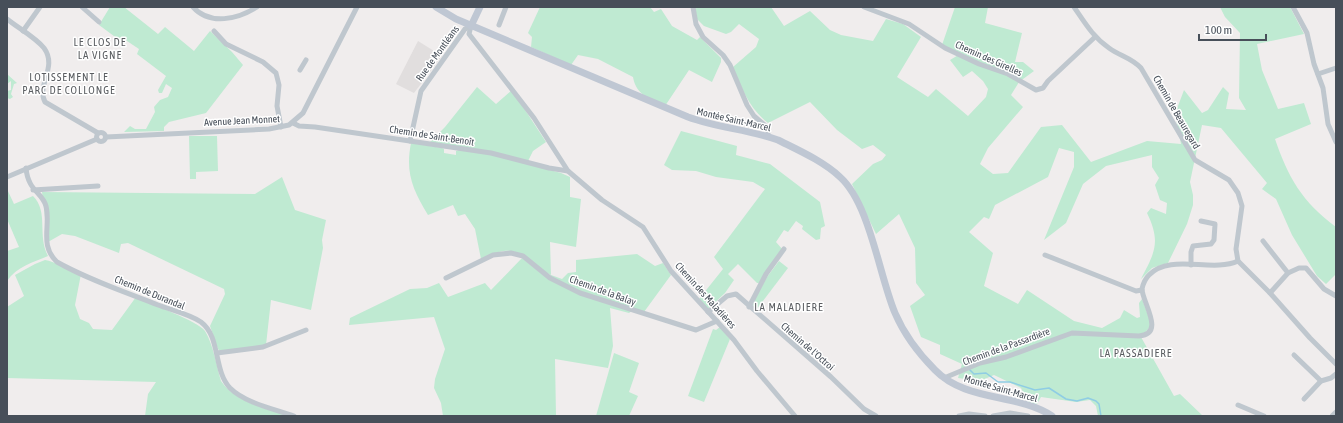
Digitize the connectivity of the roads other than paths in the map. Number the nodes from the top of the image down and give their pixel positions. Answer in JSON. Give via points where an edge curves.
{"nodes":[{"id":1,"x":40,"y":7,"type":"edge"},
{"id":2,"x":82,"y":7,"type":"edge"},
{"id":3,"x":193,"y":7,"type":"edge"},
{"id":4,"x":257,"y":7,"type":"edge"},
{"id":5,"x":357,"y":7,"type":"edge"},
{"id":6,"x":436,"y":7,"type":"edge"},
{"id":7,"x":480,"y":7,"type":"edge"},
{"id":8,"x":506,"y":7,"type":"edge"},
{"id":9,"x":693,"y":7,"type":"edge"},
{"id":10,"x":864,"y":7,"type":"edge"},
{"id":11,"x":1074,"y":7,"type":"edge"},
{"id":12,"x":1293,"y":7,"type":"edge"},
{"id":13,"x":7,"y":19,"type":"edge"},
{"id":14,"x":99,"y":22,"type":"dead end"},
{"id":15,"x":499,"y":25,"type":"dead end"},
{"id":16,"x":471,"y":26,"type":"junction"},
{"id":17,"x":214,"y":30,"type":"dead end"},
{"id":18,"x":23,"y":32,"type":"junction"},
{"id":19,"x":1095,"y":37,"type":"junction"},
{"id":20,"x":306,"y":60,"type":"dead end"},
{"id":21,"x":1336,"y":68,"type":"edge"},
{"id":22,"x":300,"y":70,"type":"dead end"},
{"id":23,"x":1318,"y":74,"type":"junction"},
{"id":24,"x":293,"y":122,"type":"junction"},
{"id":25,"x":281,"y":127,"type":"junction"},
{"id":26,"x":1333,"y":130,"type":"edge"},
{"id":27,"x":98,"y":133,"type":"junction"},
{"id":28,"x":768,"y":136,"type":"junction"},
{"id":29,"x":106,"y":137,"type":"junction"},
{"id":30,"x":97,"y":140,"type":"junction"},
{"id":31,"x":410,"y":141,"type":"junction"},
{"id":32,"x":1336,"y":142,"type":"edge"},
{"id":33,"x":26,"y":168,"type":"junction"},
{"id":34,"x":568,"y":171,"type":"junction"},
{"id":35,"x":7,"y":177,"type":"edge"},
{"id":36,"x":98,"y":186,"type":"dead end"},
{"id":37,"x":33,"y":190,"type":"junction"},
{"id":38,"x":1201,"y":221,"type":"dead end"},
{"id":39,"x":1263,"y":241,"type":"dead end"},
{"id":40,"x":784,"y":249,"type":"dead end"},
{"id":41,"x":1045,"y":255,"type":"dead end"},
{"id":42,"x":1238,"y":262,"type":"junction"},
{"id":43,"x":1192,"y":265,"type":"junction"},
{"id":44,"x":1288,"y":273,"type":"junction"},
{"id":45,"x":446,"y":278,"type":"dead end"},
{"id":46,"x":1142,"y":290,"type":"junction"},
{"id":47,"x":1270,"y":293,"type":"junction"},
{"id":48,"x":1336,"y":296,"type":"edge"},
{"id":49,"x":749,"y":306,"type":"junction"},
{"id":50,"x":708,"y":312,"type":"junction"},
{"id":51,"x":717,"y":321,"type":"junction"},
{"id":52,"x":306,"y":330,"type":"dead end"},
{"id":53,"x":217,"y":353,"type":"junction"},
{"id":54,"x":1294,"y":355,"type":"dead end"},
{"id":55,"x":1336,"y":364,"type":"edge"},
{"id":56,"x":1336,"y":374,"type":"edge"},
{"id":57,"x":944,"y":378,"type":"junction"},
{"id":58,"x":1321,"y":381,"type":"junction"},
{"id":59,"x":1304,"y":399,"type":"dead end"},
{"id":60,"x":1238,"y":405,"type":"dead end"},
{"id":61,"x":294,"y":416,"type":"edge"},
{"id":62,"x":795,"y":416,"type":"edge"},
{"id":63,"x":876,"y":416,"type":"edge"},
{"id":64,"x":959,"y":416,"type":"edge"},
{"id":65,"x":985,"y":416,"type":"edge"},
{"id":66,"x":992,"y":416,"type":"edge"},
{"id":67,"x":1028,"y":416,"type":"edge"},
{"id":68,"x":1052,"y":416,"type":"edge"},
{"id":69,"x":1264,"y":416,"type":"edge"}],
"edges":[{"from":1,"to":18,"type":"street"},
{"from":2,"to":14,"type":"street"},
{"from":3,"to":4,"type":"street","via":[[202,15],[219,19],[234,17]]},
{"from":5,"to":24,"type":"street","name":"Avenue Jean Monnet","via":[[302,113]]},
{"from":6,"to":16,"type":"main road","name":"Montée Saint-Marcel","via":[[450,17]]},
{"from":7,"to":16,"type":"main road"},
{"from":8,"to":15,"type":"street"},
{"from":9,"to":28,"type":"street","via":[[700,31],[730,65],[747,105],[754,116],[768,128]]},
{"from":10,"to":19,"type":"street","name":"Chemin des Girelles","via":[[909,24],[945,48],[1008,74],[1036,90],[1043,88]]},
{"from":11,"to":19,"type":"street","name":"Chemin de Beauregard"},
{"from":12,"to":23,"type":"street","via":[[1306,33]]},
{"from":13,"to":18,"type":"street"},
{"from":16,"to":28,"type":"main road","name":"Montée Saint-Marcel","via":[[688,117],[714,126]]},
{"from":16,"to":31,"type":"street","name":"Rue de Montléans","via":[[458,38],[421,91]]},
{"from":16,"to":34,"type":"street","name":"Chemin des Maladières","via":[[469,34],[526,106]]},
{"from":17,"to":25,"type":"street","via":[[226,44],[263,62],[276,73],[279,85],[277,106]]},
{"from":18,"to":27,"type":"street","via":[[44,48],[47,54],[49,66],[42,94],[46,102]]},
{"from":19,"to":42,"type":"street","name":"Chemin de Beauregard","via":[[1137,63],[1195,160],[1229,180],[1238,192],[1242,200],[1242,211],[1236,250]]},
{"from":20,"to":22,"type":"street"},
{"from":21,"to":23,"type":"street"},
{"from":23,"to":26,"type":"street","via":[[1323,88],[1326,112]]},
{"from":24,"to":25,"type":"street","name":"Avenue Jean Monnet"},
{"from":24,"to":31,"type":"street","name":"Chemin de Saint-Benoît","via":[[299,126]]},
{"from":25,"to":29,"type":"street","name":"Avenue Jean Monnet"},
{"from":26,"to":32,"type":"street"},
{"from":27,"to":29,"type":"street","via":[[103,133]]},
{"from":27,"to":30,"type":"street"},
{"from":28,"to":57,"type":"main road","name":"Montée Saint-Marcel","via":[[826,167],[846,183],[861,207],[898,318],[924,358]]},
{"from":29,"to":30,"type":"street","via":[[104,142]]},
{"from":30,"to":33,"type":"street"},
{"from":31,"to":34,"type":"street","name":"Chemin de Saint-Benoît","via":[[491,153]]},
{"from":33,"to":35,"type":"street"},
{"from":33,"to":37,"type":"street","name":"Chemin de Durandal","via":[[27,180]]},
{"from":34,"to":50,"type":"street","name":"Chemin des Maladières","via":[[602,200],[640,224],[671,271]]},
{"from":36,"to":37,"type":"street"},
{"from":37,"to":53,"type":"street","name":"Chemin de Durandal","via":[[45,203],[46,242],[50,255],[57,262],[196,319],[205,326]]},
{"from":38,"to":43,"type":"street","via":[[1215,224],[1214,240],[1211,244],[1193,246]]},
{"from":39,"to":44,"type":"street"},
{"from":40,"to":49,"type":"street"},
{"from":41,"to":46,"type":"street","via":[[1136,291]]},
{"from":42,"to":43,"type":"street"},
{"from":42,"to":47,"type":"street"},
{"from":43,"to":46,"type":"street","via":[[1159,268],[1146,278]]},
{"from":44,"to":47,"type":"street"},
{"from":44,"to":48,"type":"street","via":[[1306,268],[1321,285]]},
{"from":45,"to":51,"type":"street","name":"Chemin de la Balay","via":[[494,255],[512,253],[523,256],[550,278],[580,293],[612,304],[696,330]]},
{"from":46,"to":57,"type":"street","name":"Chemin de la Passardière","via":[[1152,322],[1149,331],[1142,335],[1084,332],[1065,335]]},
{"from":47,"to":55,"type":"street"},
{"from":49,"to":50,"type":"street","name":"Chemin de l'Octroi","via":[[736,294],[731,294]]},
{"from":49,"to":63,"type":"street","name":"Chemin de l'Octroi","via":[[864,409]]},
{"from":50,"to":51,"type":"street","name":"Chemin des Maladières"},
{"from":51,"to":62,"type":"street","name":"Chemin des Maladières"},
{"from":52,"to":53,"type":"street","via":[[262,347]]},
{"from":53,"to":61,"type":"street","name":"Chemin de Durandal","via":[[223,377],[234,392]]},
{"from":54,"to":58,"type":"street"},
{"from":56,"to":58,"type":"street"},
{"from":57,"to":68,"type":"main road","name":"Montée Saint-Marcel","via":[[962,388],[1038,409]]},
{"from":58,"to":59,"type":"street"},
{"from":60,"to":69,"type":"street"},
{"from":64,"to":65,"type":"street"},
{"from":66,"to":67,"type":"street","via":[[1010,412]]}]}
